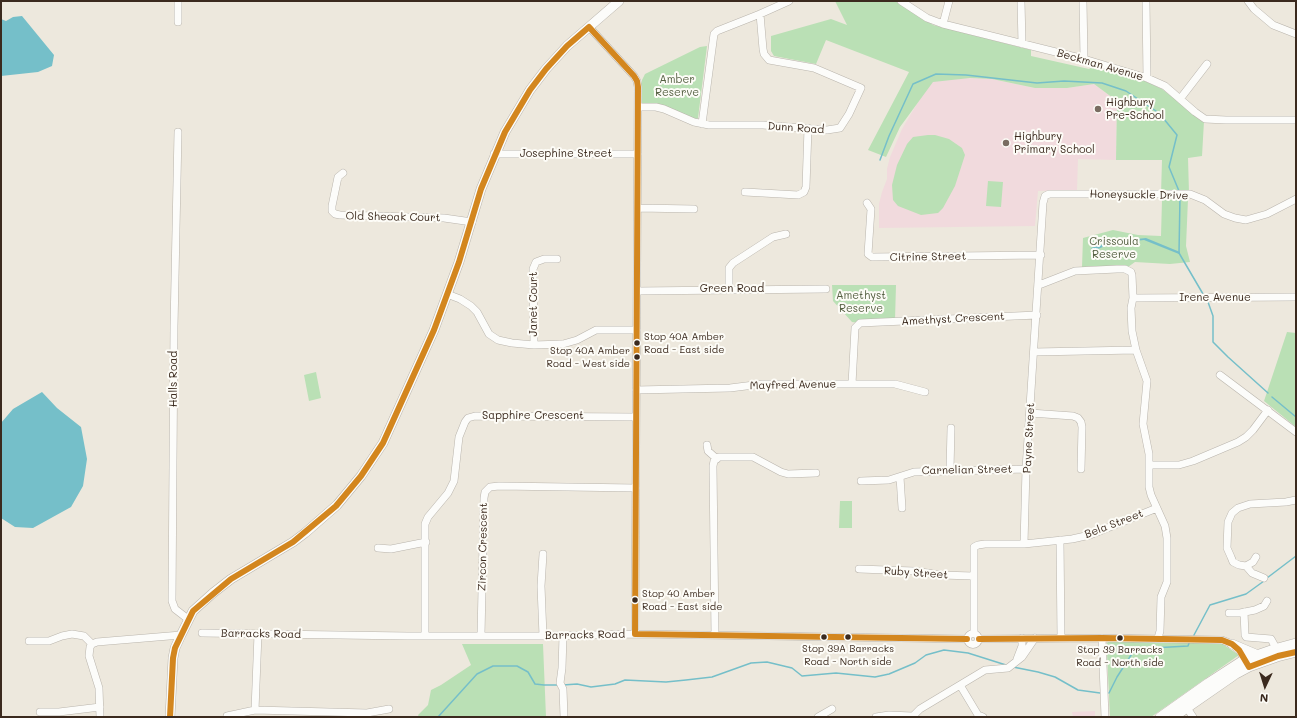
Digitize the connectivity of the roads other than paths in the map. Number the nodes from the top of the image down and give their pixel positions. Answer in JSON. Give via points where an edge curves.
{"nodes":[{"id":1,"x":178,"y":1,"type":"edge"},
{"id":2,"x":619,"y":1,"type":"edge"},
{"id":3,"x":789,"y":1,"type":"edge"},
{"id":4,"x":901,"y":1,"type":"edge"},
{"id":5,"x":949,"y":1,"type":"edge"},
{"id":6,"x":1021,"y":1,"type":"edge"},
{"id":7,"x":1083,"y":1,"type":"edge"},
{"id":8,"x":1146,"y":1,"type":"edge"},
{"id":9,"x":1248,"y":1,"type":"edge"},
{"id":10,"x":611,"y":4,"type":"edge"},
{"id":11,"x":760,"y":14,"type":"junction"},
{"id":12,"x":178,"y":22,"type":"dead end"},
{"id":13,"x":943,"y":24,"type":"junction"},
{"id":14,"x":589,"y":27,"type":"junction"},
{"id":15,"x":1296,"y":34,"type":"edge"},
{"id":16,"x":1022,"y":44,"type":"junction"},
{"id":17,"x":1084,"y":59,"type":"junction"},
{"id":18,"x":1207,"y":64,"type":"dead end"},
{"id":19,"x":1147,"y":78,"type":"junction"},
{"id":20,"x":1180,"y":99,"type":"junction"},
{"id":21,"x":638,"y":107,"type":"junction"},
{"id":22,"x":1296,"y":120,"type":"edge"},
{"id":23,"x":702,"y":124,"type":"junction"},
{"id":24,"x":808,"y":128,"type":"junction"},
{"id":25,"x":178,"y":132,"type":"dead end"},
{"id":26,"x":494,"y":154,"type":"junction"},
{"id":27,"x":638,"y":154,"type":"junction"},
{"id":28,"x":343,"y":173,"type":"dead end"},
{"id":29,"x":745,"y":192,"type":"dead end"},
{"id":30,"x":1045,"y":196,"type":"joint"},
{"id":31,"x":1296,"y":199,"type":"edge"},
{"id":32,"x":868,"y":203,"type":"dead end"},
{"id":33,"x":638,"y":208,"type":"junction"},
{"id":34,"x":694,"y":209,"type":"dead end"},
{"id":35,"x":472,"y":222,"type":"junction"},
{"id":36,"x":786,"y":234,"type":"dead end"},
{"id":37,"x":1041,"y":256,"type":"junction"},
{"id":38,"x":557,"y":259,"type":"dead end"},
{"id":39,"x":1039,"y":284,"type":"junction"},
{"id":40,"x":729,"y":289,"type":"junction"},
{"id":41,"x":826,"y":289,"type":"dead end"},
{"id":42,"x":637,"y":290,"type":"junction"},
{"id":43,"x":447,"y":294,"type":"junction"},
{"id":44,"x":1296,"y":297,"type":"edge"},
{"id":45,"x":1133,"y":298,"type":"junction"},
{"id":46,"x":1036,"y":315,"type":"junction"},
{"id":47,"x":637,"y":330,"type":"junction"},
{"id":48,"x":534,"y":345,"type":"junction"},
{"id":49,"x":1136,"y":350,"type":"junction"},
{"id":50,"x":1034,"y":352,"type":"junction"},
{"id":51,"x":1220,"y":374,"type":"dead end"},
{"id":52,"x":852,"y":384,"type":"junction"},
{"id":53,"x":636,"y":390,"type":"junction"},
{"id":54,"x":925,"y":392,"type":"dead end"},
{"id":55,"x":1268,"y":410,"type":"junction"},
{"id":56,"x":1030,"y":413,"type":"junction"},
{"id":57,"x":636,"y":417,"type":"junction"},
{"id":58,"x":951,"y":428,"type":"dead end"},
{"id":59,"x":1296,"y":432,"type":"edge"},
{"id":60,"x":707,"y":445,"type":"dead end"},
{"id":61,"x":717,"y":459,"type":"junction"},
{"id":62,"x":1149,"y":465,"type":"junction"},
{"id":63,"x":1026,"y":469,"type":"junction"},
{"id":64,"x":1081,"y":469,"type":"dead end"},
{"id":65,"x":950,"y":470,"type":"junction"},
{"id":66,"x":816,"y":472,"type":"dead end"},
{"id":67,"x":900,"y":476,"type":"junction"},
{"id":68,"x":861,"y":480,"type":"dead end"},
{"id":69,"x":636,"y":488,"type":"junction"},
{"id":70,"x":1296,"y":500,"type":"edge"},
{"id":71,"x":902,"y":508,"type":"dead end"},
{"id":72,"x":1157,"y":508,"type":"junction"},
{"id":73,"x":1060,"y":540,"type":"junction"},
{"id":74,"x":426,"y":542,"type":"junction"},
{"id":75,"x":1024,"y":544,"type":"junction"},
{"id":76,"x":378,"y":548,"type":"dead end"},
{"id":77,"x":543,"y":554,"type":"dead end"},
{"id":78,"x":1256,"y":557,"type":"dead end"},
{"id":79,"x":1246,"y":566,"type":"junction"},
{"id":80,"x":860,"y":569,"type":"dead end"},
{"id":81,"x":973,"y":576,"type":"junction"},
{"id":82,"x":1264,"y":578,"type":"dead end"},
{"id":83,"x":1267,"y":601,"type":"dead end"},
{"id":84,"x":1244,"y":612,"type":"junction"},
{"id":85,"x":1230,"y":613,"type":"dead end"},
{"id":86,"x":188,"y":619,"type":"junction"},
{"id":87,"x":202,"y":633,"type":"dead end"},
{"id":88,"x":258,"y":634,"type":"junction"},
{"id":89,"x":635,"y":634,"type":"junction"},
{"id":90,"x":181,"y":635,"type":"junction"},
{"id":91,"x":481,"y":635,"type":"junction"},
{"id":92,"x":715,"y":635,"type":"junction"},
{"id":93,"x":424,"y":636,"type":"junction"},
{"id":94,"x":542,"y":636,"type":"junction"},
{"id":95,"x":563,"y":636,"type":"junction"},
{"id":96,"x":976,"y":636,"type":"junction"},
{"id":97,"x":1022,"y":638,"type":"junction"},
{"id":98,"x":1035,"y":638,"type":"junction"},
{"id":99,"x":1061,"y":638,"type":"junction"},
{"id":100,"x":1102,"y":638,"type":"junction"},
{"id":101,"x":1158,"y":638,"type":"junction"},
{"id":102,"x":967,"y":639,"type":"junction"},
{"id":103,"x":28,"y":641,"type":"dead end"},
{"id":104,"x":1296,"y":643,"type":"edge"},
{"id":105,"x":92,"y":644,"type":"junction"},
{"id":106,"x":1232,"y":644,"type":"junction"},
{"id":107,"x":1276,"y":648,"type":"junction"},
{"id":108,"x":1296,"y":652,"type":"edge"},
{"id":109,"x":1258,"y":655,"type":"junction"},
{"id":110,"x":1247,"y":663,"type":"junction"},
{"id":111,"x":1012,"y":665,"type":"junction"},
{"id":112,"x":960,"y":685,"type":"junction"},
{"id":113,"x":1184,"y":705,"type":"junction"},
{"id":114,"x":100,"y":707,"type":"junction"},
{"id":115,"x":389,"y":709,"type":"dead end"},
{"id":116,"x":832,"y":709,"type":"dead end"},
{"id":117,"x":255,"y":710,"type":"junction"},
{"id":118,"x":40,"y":712,"type":"dead end"},
{"id":119,"x":333,"y":714,"type":"edge"},
{"id":120,"x":227,"y":716,"type":"edge"},
{"id":121,"x":912,"y":716,"type":"edge"},
{"id":122,"x":100,"y":717,"type":"edge"},
{"id":123,"x":170,"y":717,"type":"edge"},
{"id":124,"x":564,"y":717,"type":"edge"},
{"id":125,"x":818,"y":717,"type":"edge"},
{"id":126,"x":876,"y":717,"type":"edge"},
{"id":127,"x":983,"y":717,"type":"edge"},
{"id":128,"x":1105,"y":717,"type":"edge"},
{"id":129,"x":1160,"y":717,"type":"edge"},
{"id":130,"x":1174,"y":717,"type":"edge"},
{"id":131,"x":1193,"y":717,"type":"edge"}],
"edges":[{"from":1,"to":12,"type":"street"},
{"from":2,"to":10,"type":"main road"},
{"from":3,"to":11,"type":"street"},
{"from":4,"to":13,"type":"street","name":"Beckman Avenue","via":[[927,18]]},
{"from":5,"to":13,"type":"street"},
{"from":6,"to":16,"type":"street"},
{"from":7,"to":17,"type":"street"},
{"from":8,"to":19,"type":"street"},
{"from":9,"to":15,"type":"street","via":[[1272,25]]},
{"from":10,"to":14,"type":"main road"},
{"from":11,"to":23,"type":"street","via":[[714,34]]},
{"from":11,"to":24,"type":"street","name":"Dunn Road","via":[[763,50],[769,60],[814,68],[861,88],[840,128]]},
{"from":13,"to":16,"type":"street","name":"Beckman Avenue"},
{"from":14,"to":21,"type":"street","via":[[634,76],[638,87]]},
{"from":14,"to":26,"type":"main road","via":[[546,69],[530,90]]},
{"from":16,"to":17,"type":"street","name":"Beckman Avenue"},
{"from":17,"to":19,"type":"street","name":"Beckman Avenue"},
{"from":18,"to":20,"type":"street"},
{"from":19,"to":20,"type":"street","name":"Beckman Avenue","via":[[1165,86]]},
{"from":20,"to":22,"type":"street","name":"Beckman Avenue","via":[[1205,119]]},
{"from":21,"to":23,"type":"street","name":"Dunn Road","via":[[664,109]]},
{"from":21,"to":27,"type":"street"},
{"from":23,"to":24,"type":"street","name":"Dunn Road"},
{"from":24,"to":29,"type":"street","via":[[804,192],[798,195]]},
{"from":25,"to":86,"type":"street","name":"Halls Road","via":[[172,601],[175,609]]},
{"from":26,"to":27,"type":"street","name":"Josephine Street"},
{"from":26,"to":35,"type":"main road"},
{"from":27,"to":33,"type":"street"},
{"from":28,"to":35,"type":"street","name":"Old Sheoak Court","via":[[338,177],[332,206],[334,214],[444,218]]},
{"from":30,"to":31,"type":"street","name":"Honeysuckle Drive","via":[[1190,194],[1205,200],[1224,214],[1246,220],[1267,214]]},
{"from":30,"to":37,"type":"street","name":"Payne Street"},
{"from":32,"to":37,"type":"street","name":"Citrine Street","via":[[871,209],[868,254],[872,257]]},
{"from":33,"to":34,"type":"street"},
{"from":33,"to":42,"type":"street"},
{"from":35,"to":43,"type":"main road"},
{"from":36,"to":40,"type":"street","via":[[773,238],[733,263],[729,268]]},
{"from":37,"to":39,"type":"street","name":"Payne Street"},
{"from":38,"to":48,"type":"street","name":"Janet Court","via":[[536,262],[533,269]]},
{"from":39,"to":45,"type":"street","via":[[1075,271],[1125,269],[1132,275]]},
{"from":39,"to":46,"type":"street","name":"Payne Street"},
{"from":40,"to":41,"type":"street","name":"Green Road"},
{"from":40,"to":42,"type":"street","name":"Green Road"},
{"from":42,"to":47,"type":"street"},
{"from":43,"to":48,"type":"street","via":[[471,306],[489,334],[498,340]]},
{"from":43,"to":86,"type":"main road","via":[[434,330],[383,443],[361,476],[337,505],[305,533],[231,579],[200,604]]},
{"from":44,"to":45,"type":"street","name":"Irene Avenue"},
{"from":45,"to":49,"type":"street","via":[[1132,331]]},
{"from":46,"to":50,"type":"street","name":"Payne Street"},
{"from":46,"to":52,"type":"street","name":"Amethyst Crescent","via":[[860,323],[855,328]]},
{"from":47,"to":48,"type":"street","via":[[596,330],[577,340],[562,344]]},
{"from":47,"to":53,"type":"street"},
{"from":49,"to":50,"type":"street"},
{"from":49,"to":62,"type":"street","via":[[1147,381],[1143,424]]},
{"from":50,"to":56,"type":"street","name":"Payne Street"},
{"from":51,"to":55,"type":"street"},
{"from":52,"to":53,"type":"street","name":"Mayfred Avenue","via":[[762,384],[730,388]]},
{"from":52,"to":54,"type":"street","name":"Mayfred Avenue","via":[[895,384]]},
{"from":53,"to":57,"type":"street"},
{"from":55,"to":59,"type":"street"},
{"from":55,"to":62,"type":"street","via":[[1253,430],[1238,442],[1179,465]]},
{"from":56,"to":63,"type":"street","name":"Payne Street"},
{"from":56,"to":64,"type":"street","via":[[1078,418],[1082,427]]},
{"from":57,"to":69,"type":"street"},
{"from":57,"to":74,"type":"street","name":"Sapphire Crescent","via":[[468,418],[459,437],[454,480],[448,493],[425,524]]},
{"from":58,"to":65,"type":"street"},
{"from":60,"to":61,"type":"street","via":[[708,451]]},
{"from":61,"to":66,"type":"street","via":[[753,456],[780,472]]},
{"from":61,"to":92,"type":"street","via":[[713,466]]},
{"from":62,"to":72,"type":"street","via":[[1149,487]]},
{"from":63,"to":65,"type":"street","name":"Carnelian Street"},
{"from":63,"to":75,"type":"street","name":"Payne Street"},
{"from":65,"to":67,"type":"street","name":"Carnelian Street","via":[[914,472]]},
{"from":67,"to":68,"type":"street","name":"Carnelian Street","via":[[889,480]]},
{"from":67,"to":71,"type":"street"},
{"from":69,"to":89,"type":"street"},
{"from":69,"to":91,"type":"street","name":"Zircon Crescent","via":[[490,487],[484,498]]},
{"from":70,"to":79,"type":"street","via":[[1258,502],[1238,508],[1232,513],[1228,522],[1227,548],[1234,562]]},
{"from":72,"to":73,"type":"street","name":"Bela Street","via":[[1090,535]]},
{"from":72,"to":101,"type":"street","via":[[1168,538],[1167,582],[1161,597]]},
{"from":73,"to":75,"type":"street","name":"Bela Street"},
{"from":73,"to":99,"type":"street"},
{"from":74,"to":76,"type":"street","via":[[391,549]]},
{"from":74,"to":93,"type":"street","name":"Sapphire Crescent"},
{"from":75,"to":81,"type":"street","via":[[985,544],[974,547]]},
{"from":77,"to":94,"type":"street"},
{"from":78,"to":79,"type":"street"},
{"from":79,"to":82,"type":"street","via":[[1252,573]]},
{"from":80,"to":81,"type":"street","name":"Ruby Street"},
{"from":81,"to":96,"type":"street"},
{"from":83,"to":84,"type":"street","via":[[1264,606]]},
{"from":84,"to":85,"type":"street"},
{"from":84,"to":107,"type":"street","via":[[1246,637],[1271,639]]},
{"from":86,"to":90,"type":"main road"},
{"from":87,"to":88,"type":"street","name":"Barracks Road"},
{"from":88,"to":93,"type":"street","name":"Barracks Road"},
{"from":88,"to":117,"type":"street"},
{"from":89,"to":92,"type":"street","name":"Barracks Road"},
{"from":89,"to":95,"type":"street","name":"Barracks Road"},
{"from":90,"to":105,"type":"street"},
{"from":90,"to":123,"type":"main road","via":[[173,658]]},
{"from":91,"to":93,"type":"street","name":"Barracks Road"},
{"from":91,"to":94,"type":"street","name":"Barracks Road"},
{"from":92,"to":102,"type":"street","name":"Barracks Road"},
{"from":94,"to":95,"type":"street","name":"Barracks Road"},
{"from":95,"to":124,"type":"street","via":[[560,683],[563,689]]},
{"from":96,"to":97,"type":"street"},
{"from":96,"to":102,"type":"street","via":[[970,634]]},
{"from":96,"to":102,"type":"street","via":[[977,643],[969,643]]},
{"from":97,"to":98,"type":"street"},
{"from":97,"to":111,"type":"street","via":[[1022,646]]},
{"from":98,"to":99,"type":"street"},
{"from":98,"to":111,"type":"street","via":[[1025,653]]},
{"from":99,"to":100,"type":"street"},
{"from":100,"to":101,"type":"street"},
{"from":100,"to":128,"type":"street"},
{"from":101,"to":106,"type":"street","via":[[1222,640]]},
{"from":103,"to":105,"type":"street","via":[[49,641],[66,634],[84,636]]},
{"from":104,"to":107,"type":"main road"},
{"from":105,"to":114,"type":"street","via":[[89,656],[99,688]]},
{"from":106,"to":109,"type":"main road"},
{"from":106,"to":110,"type":"street"},
{"from":107,"to":109,"type":"main road"},
{"from":108,"to":110,"type":"main road"},
{"from":109,"to":110,"type":"main road"},
{"from":110,"to":113,"type":"main road","via":[[1236,674]]},
{"from":111,"to":112,"type":"street","via":[[985,670]]},
{"from":112,"to":121,"type":"street","via":[[920,708]]},
{"from":112,"to":127,"type":"street","via":[[978,715]]},
{"from":113,"to":129,"type":"main road"},
{"from":113,"to":130,"type":"main road"},
{"from":113,"to":131,"type":"street"},
{"from":114,"to":118,"type":"street"},
{"from":114,"to":122,"type":"street"},
{"from":115,"to":119,"type":"street"},
{"from":116,"to":125,"type":"street"},
{"from":117,"to":119,"type":"street"},
{"from":117,"to":120,"type":"street"},
{"from":121,"to":126,"type":"street"}]}
